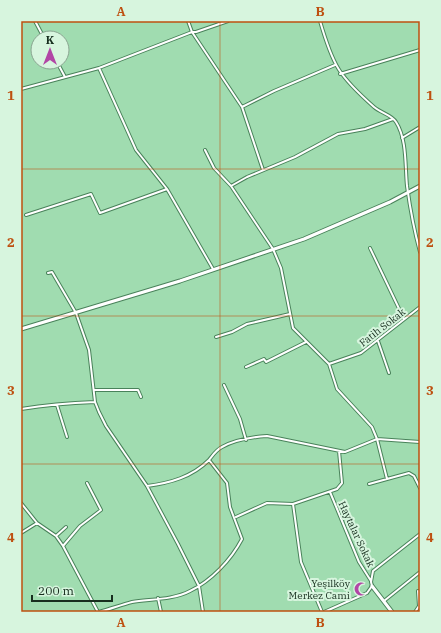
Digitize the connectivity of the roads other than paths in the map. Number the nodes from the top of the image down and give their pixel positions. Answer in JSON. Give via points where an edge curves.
{"nodes":[{"id":1,"x":35,"y":21,"type":"edge"},
{"id":2,"x":188,"y":21,"type":"edge"},
{"id":3,"x":228,"y":21,"type":"edge"},
{"id":4,"x":320,"y":21,"type":"edge"},
{"id":5,"x":40,"y":30,"type":"edge"},
{"id":6,"x":192,"y":32,"type":"junction"},
{"id":7,"x":420,"y":50,"type":"edge"},
{"id":8,"x":335,"y":65,"type":"junction"},
{"id":9,"x":99,"y":68,"type":"junction"},
{"id":10,"x":61,"y":70,"type":"edge"},
{"id":11,"x":340,"y":74,"type":"junction"},
{"id":12,"x":65,"y":77,"type":"junction"},
{"id":13,"x":21,"y":89,"type":"edge"},
{"id":14,"x":242,"y":107,"type":"junction"},
{"id":15,"x":393,"y":119,"type":"junction"},
{"id":16,"x":420,"y":128,"type":"edge"},
{"id":17,"x":402,"y":139,"type":"junction"},
{"id":18,"x":205,"y":150,"type":"dead end"},
{"id":19,"x":263,"y":170,"type":"junction"},
{"id":20,"x":231,"y":186,"type":"junction"},
{"id":21,"x":420,"y":186,"type":"edge"},
{"id":22,"x":167,"y":189,"type":"junction"},
{"id":23,"x":408,"y":193,"type":"junction"},
{"id":24,"x":26,"y":214,"type":"dead end"},
{"id":25,"x":273,"y":248,"type":"junction"},
{"id":26,"x":370,"y":248,"type":"dead end"},
{"id":27,"x":420,"y":252,"type":"edge"},
{"id":28,"x":214,"y":270,"type":"junction"},
{"id":29,"x":48,"y":273,"type":"dead end"},
{"id":30,"x":420,"y":307,"type":"edge"},
{"id":31,"x":76,"y":313,"type":"junction"},
{"id":32,"x":290,"y":314,"type":"junction"},
{"id":33,"x":404,"y":319,"type":"junction"},
{"id":34,"x":21,"y":329,"type":"edge"},
{"id":35,"x":216,"y":337,"type":"dead end"},
{"id":36,"x":378,"y":341,"type":"junction"},
{"id":37,"x":306,"y":342,"type":"junction"},
{"id":38,"x":329,"y":364,"type":"junction"},
{"id":39,"x":246,"y":367,"type":"dead end"},
{"id":40,"x":389,"y":373,"type":"dead end"},
{"id":41,"x":224,"y":385,"type":"dead end"},
{"id":42,"x":95,"y":390,"type":"junction"},
{"id":43,"x":141,"y":397,"type":"dead end"},
{"id":44,"x":95,"y":402,"type":"junction"},
{"id":45,"x":57,"y":405,"type":"junction"},
{"id":46,"x":21,"y":409,"type":"edge"},
{"id":47,"x":67,"y":438,"type":"dead end"},
{"id":48,"x":376,"y":439,"type":"junction"},
{"id":49,"x":246,"y":440,"type":"junction"},
{"id":50,"x":420,"y":442,"type":"edge"},
{"id":51,"x":339,"y":451,"type":"junction"},
{"id":52,"x":209,"y":460,"type":"junction"},
{"id":53,"x":387,"y":479,"type":"junction"},
{"id":54,"x":87,"y":483,"type":"dead end"},
{"id":55,"x":368,"y":484,"type":"dead end"},
{"id":56,"x":147,"y":486,"type":"junction"},
{"id":57,"x":420,"y":488,"type":"edge"},
{"id":58,"x":330,"y":492,"type":"junction"},
{"id":59,"x":21,"y":504,"type":"edge"},
{"id":60,"x":293,"y":504,"type":"junction"},
{"id":61,"x":235,"y":518,"type":"junction"},
{"id":62,"x":37,"y":523,"type":"junction"},
{"id":63,"x":66,"y":527,"type":"dead end"},
{"id":64,"x":21,"y":533,"type":"edge"},
{"id":65,"x":420,"y":534,"type":"edge"},
{"id":66,"x":56,"y":536,"type":"junction"},
{"id":67,"x":63,"y":546,"type":"junction"},
{"id":68,"x":420,"y":572,"type":"edge"},
{"id":69,"x":371,"y":582,"type":"junction"},
{"id":70,"x":199,"y":586,"type":"junction"},
{"id":71,"x":372,"y":586,"type":"junction"},
{"id":72,"x":418,"y":591,"type":"dead end"},
{"id":73,"x":158,"y":598,"type":"junction"},
{"id":74,"x":384,"y":601,"type":"junction"},
{"id":75,"x":99,"y":612,"type":"edge"},
{"id":76,"x":161,"y":612,"type":"edge"},
{"id":77,"x":203,"y":612,"type":"edge"},
{"id":78,"x":323,"y":612,"type":"edge"},
{"id":79,"x":392,"y":612,"type":"edge"},
{"id":80,"x":415,"y":612,"type":"edge"}],
"edges":[{"from":1,"to":5,"type":"street"},
{"from":2,"to":6,"type":"street"},
{"from":3,"to":6,"type":"street"},
{"from":4,"to":8,"type":"street"},
{"from":6,"to":9,"type":"street"},
{"from":6,"to":14,"type":"street"},
{"from":7,"to":11,"type":"street"},
{"from":8,"to":11,"type":"street"},
{"from":8,"to":14,"type":"street","via":[[274,90]]},
{"from":9,"to":12,"type":"street"},
{"from":9,"to":22,"type":"street","via":[[136,150]]},
{"from":10,"to":12,"type":"street"},
{"from":11,"to":15,"type":"street","via":[[381,113]]},
{"from":12,"to":13,"type":"street"},
{"from":14,"to":19,"type":"street"},
{"from":15,"to":17,"type":"street","via":[[397,123]]},
{"from":15,"to":19,"type":"street","via":[[366,129],[338,134],[295,157]]},
{"from":16,"to":17,"type":"street"},
{"from":17,"to":23,"type":"street"},
{"from":18,"to":20,"type":"street","via":[[214,168]]},
{"from":19,"to":20,"type":"street"},
{"from":20,"to":25,"type":"street"},
{"from":21,"to":23,"type":"street"},
{"from":22,"to":24,"type":"street","via":[[100,213],[91,194]]},
{"from":22,"to":28,"type":"street"},
{"from":23,"to":25,"type":"street","via":[[304,239]]},
{"from":23,"to":27,"type":"street"},
{"from":25,"to":28,"type":"street"},
{"from":25,"to":32,"type":"street","via":[[281,268]]},
{"from":26,"to":33,"type":"street"},
{"from":28,"to":31,"type":"street"},
{"from":29,"to":31,"type":"street","via":[[52,272]]},
{"from":30,"to":33,"type":"street","name":"Fatih Sokak"},
{"from":31,"to":34,"type":"street"},
{"from":31,"to":42,"type":"street","via":[[89,350]]},
{"from":32,"to":35,"type":"street","via":[[259,320]]},
{"from":32,"to":37,"type":"street","via":[[293,328]]},
{"from":33,"to":36,"type":"street","name":"Fatih Sokak"},
{"from":36,"to":38,"type":"street","name":"Fatih Sokak","via":[[361,353]]},
{"from":36,"to":40,"type":"street"},
{"from":37,"to":38,"type":"street"},
{"from":37,"to":39,"type":"street","via":[[266,362],[264,359]]},
{"from":38,"to":48,"type":"street","via":[[337,389],[372,427]]},
{"from":41,"to":49,"type":"street","via":[[240,419]]},
{"from":42,"to":43,"type":"street","via":[[138,390]]},
{"from":42,"to":44,"type":"street"},
{"from":44,"to":45,"type":"street"},
{"from":44,"to":56,"type":"street","via":[[106,426]]},
{"from":45,"to":46,"type":"street"},
{"from":45,"to":47,"type":"street"},
{"from":48,"to":50,"type":"street"},
{"from":48,"to":51,"type":"street","via":[[345,452]]},
{"from":48,"to":53,"type":"street"},
{"from":49,"to":51,"type":"street","via":[[267,436]]},
{"from":49,"to":52,"type":"street","via":[[220,448]]},
{"from":51,"to":58,"type":"street","via":[[342,483]]},
{"from":52,"to":56,"type":"street","via":[[181,479]]},
{"from":52,"to":61,"type":"street","via":[[227,483],[230,507]]},
{"from":53,"to":55,"type":"street"},
{"from":53,"to":57,"type":"street","via":[[409,473],[414,476]]},
{"from":54,"to":67,"type":"street","via":[[101,510],[80,526]]},
{"from":56,"to":70,"type":"street"},
{"from":58,"to":60,"type":"street"},
{"from":58,"to":69,"type":"street","name":"Haytalar Sokak","via":[[359,562]]},
{"from":59,"to":62,"type":"street"},
{"from":60,"to":61,"type":"street","via":[[267,503]]},
{"from":60,"to":78,"type":"street","via":[[301,562]]},
{"from":61,"to":70,"type":"street","via":[[242,540],[225,564]]},
{"from":62,"to":64,"type":"street"},
{"from":62,"to":66,"type":"street"},
{"from":63,"to":66,"type":"street"},
{"from":65,"to":69,"type":"street","via":[[373,571]]},
{"from":66,"to":67,"type":"street"},
{"from":67,"to":75,"type":"street"},
{"from":68,"to":74,"type":"street"},
{"from":69,"to":71,"type":"street","name":"Haytalar Sokak"},
{"from":70,"to":73,"type":"street","via":[[181,594]]},
{"from":70,"to":77,"type":"street"},
{"from":71,"to":74,"type":"street"},
{"from":71,"to":78,"type":"street","via":[[367,593]]},
{"from":72,"to":80,"type":"street","via":[[420,606]]},
{"from":73,"to":75,"type":"street"},
{"from":73,"to":76,"type":"street"},
{"from":74,"to":79,"type":"street"}]}
